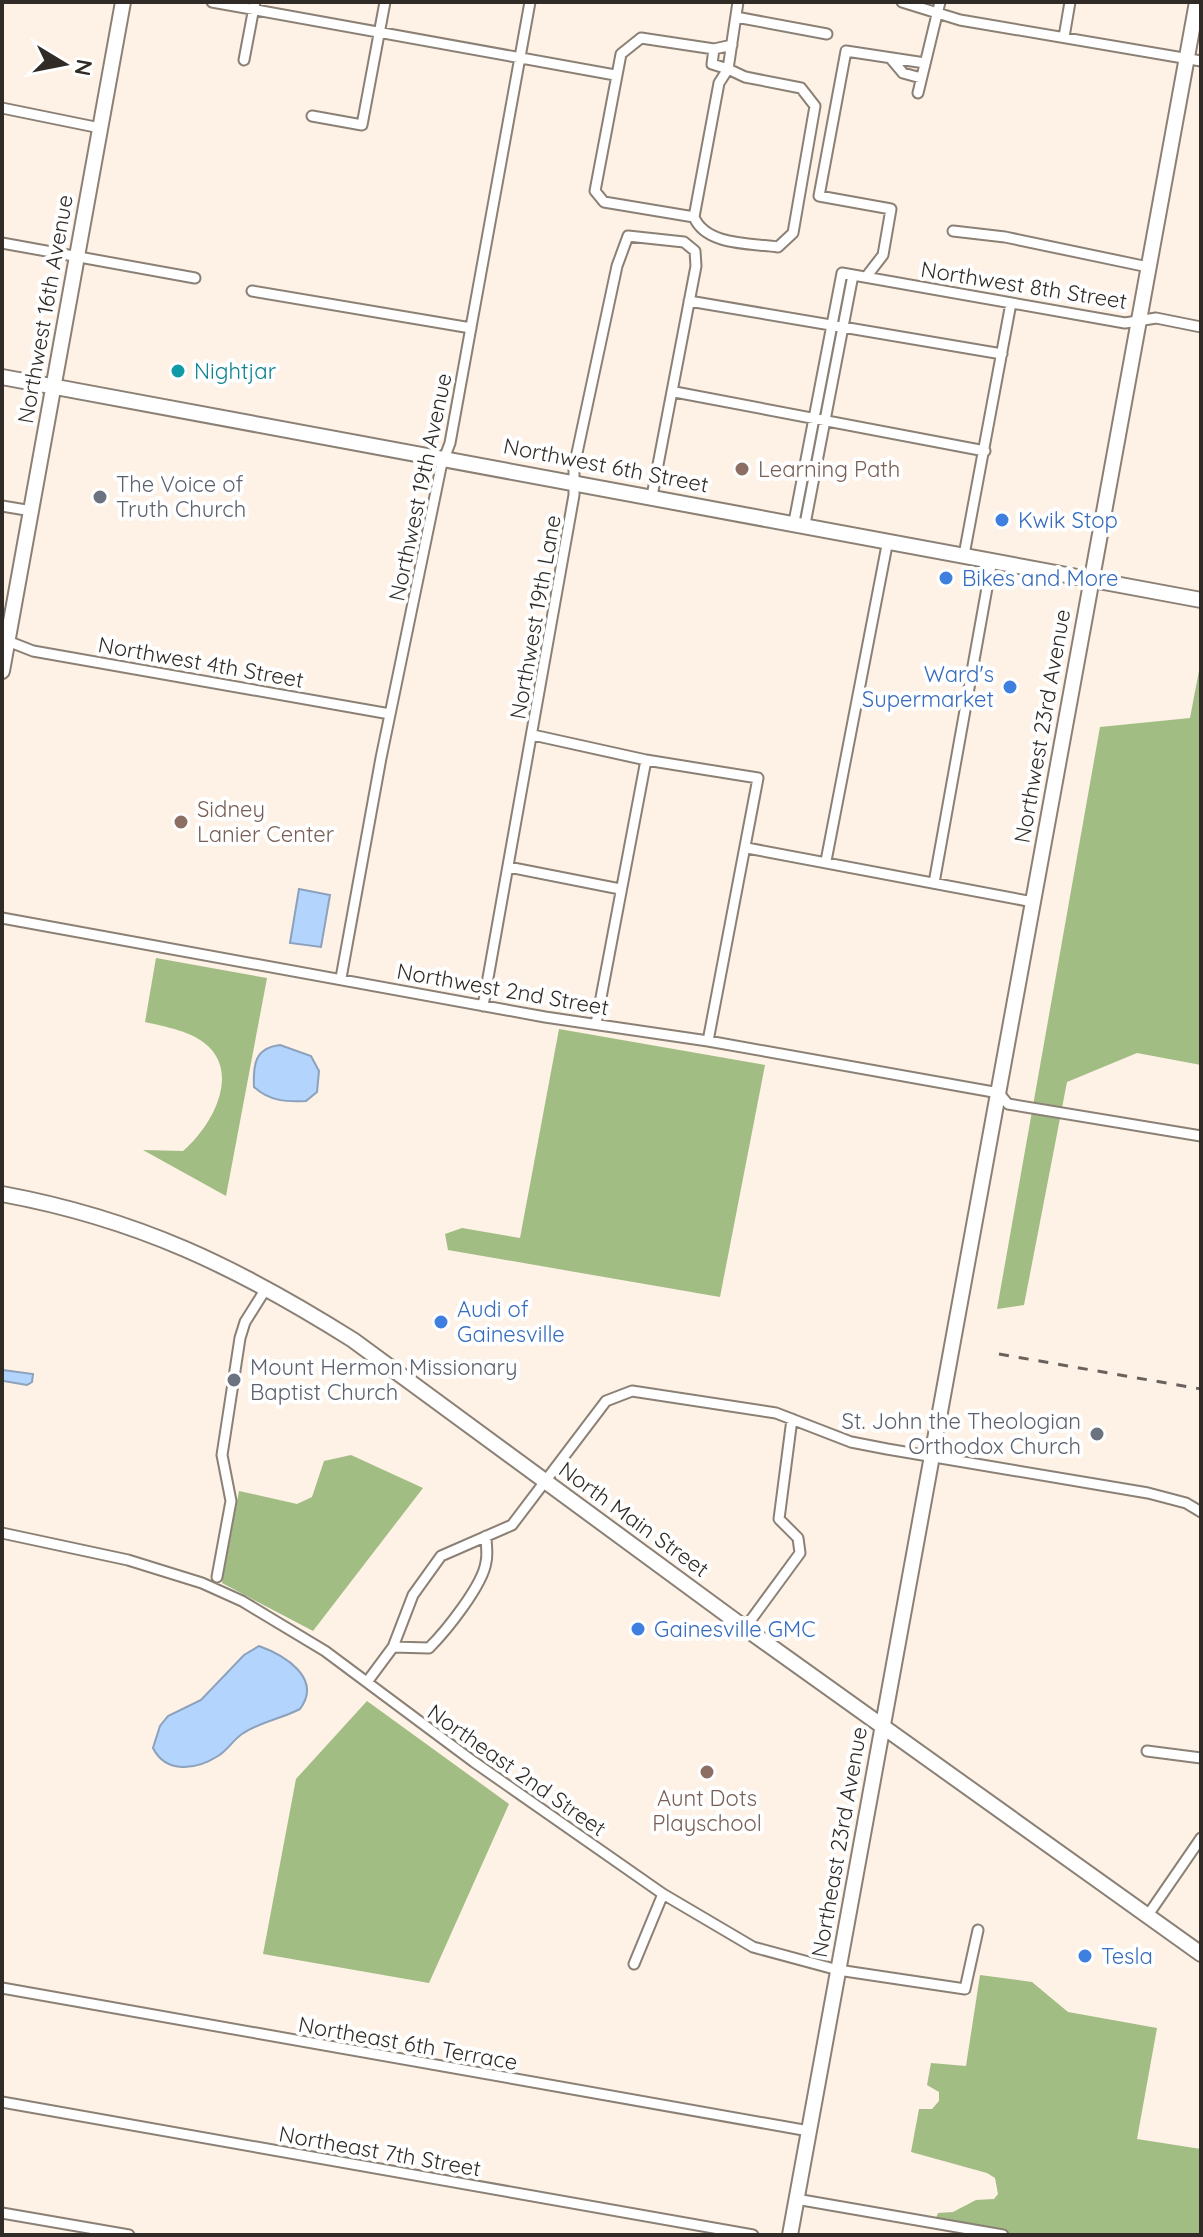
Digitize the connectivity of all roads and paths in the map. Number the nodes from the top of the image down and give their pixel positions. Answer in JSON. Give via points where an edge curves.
{"nodes":[{"id":1,"x":123,"y":2,"type":"edge"},
{"id":2,"x":212,"y":2,"type":"edge"},
{"id":3,"x":385,"y":2,"type":"edge"},
{"id":4,"x":530,"y":2,"type":"edge"},
{"id":5,"x":738,"y":2,"type":"edge"},
{"id":6,"x":902,"y":2,"type":"edge"},
{"id":7,"x":940,"y":2,"type":"edge"},
{"id":8,"x":1070,"y":2,"type":"edge"},
{"id":9,"x":1197,"y":2,"type":"edge"},
{"id":10,"x":254,"y":6,"type":"edge"},
{"id":11,"x":937,"y":15,"type":"junction"},
{"id":12,"x":736,"y":17,"type":"junction"},
{"id":13,"x":380,"y":33,"type":"junction"},
{"id":14,"x":827,"y":34,"type":"dead end"},
{"id":15,"x":1064,"y":37,"type":"junction"},
{"id":16,"x":732,"y":45,"type":"junction"},
{"id":17,"x":714,"y":49,"type":"junction"},
{"id":18,"x":519,"y":58,"type":"junction"},
{"id":19,"x":244,"y":60,"type":"dead end"},
{"id":20,"x":892,"y":60,"type":"junction"},
{"id":21,"x":1194,"y":60,"type":"edge"},
{"id":22,"x":925,"y":63,"type":"junction"},
{"id":23,"x":728,"y":69,"type":"junction"},
{"id":24,"x":615,"y":75,"type":"junction"},
{"id":25,"x":921,"y":78,"type":"junction"},
{"id":26,"x":918,"y":93,"type":"dead end"},
{"id":27,"x":2,"y":108,"type":"edge"},
{"id":28,"x":312,"y":116,"type":"dead end"},
{"id":29,"x":100,"y":128,"type":"junction"},
{"id":30,"x":694,"y":217,"type":"junction"},
{"id":31,"x":953,"y":231,"type":"dead end"},
{"id":32,"x":2,"y":243,"type":"edge"},
{"id":33,"x":77,"y":258,"type":"junction"},
{"id":34,"x":1148,"y":267,"type":"junction"},
{"id":35,"x":848,"y":274,"type":"junction"},
{"id":36,"x":866,"y":277,"type":"junction"},
{"id":37,"x":195,"y":278,"type":"dead end"},
{"id":38,"x":252,"y":291,"type":"dead end"},
{"id":39,"x":689,"y":301,"type":"junction"},
{"id":40,"x":1011,"y":303,"type":"junction"},
{"id":41,"x":1138,"y":321,"type":"junction"},
{"id":42,"x":831,"y":324,"type":"junction"},
{"id":43,"x":843,"y":326,"type":"junction"},
{"id":44,"x":1201,"y":327,"type":"edge"},
{"id":45,"x":471,"y":328,"type":"junction"},
{"id":46,"x":1002,"y":354,"type":"junction"},
{"id":47,"x":2,"y":377,"type":"edge"},
{"id":48,"x":54,"y":386,"type":"junction"},
{"id":49,"x":675,"y":392,"type":"junction"},
{"id":50,"x":820,"y":418,"type":"junction"},
{"id":51,"x":985,"y":451,"type":"junction"},
{"id":52,"x":444,"y":457,"type":"junction"},
{"id":53,"x":574,"y":481,"type":"junction"},
{"id":54,"x":652,"y":496,"type":"junction"},
{"id":55,"x":2,"y":506,"type":"edge"},
{"id":56,"x":32,"y":511,"type":"junction"},
{"id":57,"x":799,"y":523,"type":"junction"},
{"id":58,"x":888,"y":540,"type":"junction"},
{"id":59,"x":964,"y":555,"type":"junction"},
{"id":60,"x":992,"y":560,"type":"junction"},
{"id":61,"x":1090,"y":579,"type":"junction"},
{"id":62,"x":1201,"y":600,"type":"edge"},
{"id":63,"x":4,"y":640,"type":"edge"},
{"id":64,"x":2,"y":671,"type":"edge"},
{"id":65,"x":390,"y":714,"type":"junction"},
{"id":66,"x":533,"y":735,"type":"junction"},
{"id":67,"x":646,"y":760,"type":"junction"},
{"id":68,"x":747,"y":848,"type":"junction"},
{"id":69,"x":826,"y":861,"type":"junction"},
{"id":70,"x":508,"y":867,"type":"junction"},
{"id":71,"x":934,"y":883,"type":"junction"},
{"id":72,"x":620,"y":889,"type":"junction"},
{"id":73,"x":1033,"y":902,"type":"junction"},
{"id":74,"x":2,"y":918,"type":"edge"},
{"id":75,"x":341,"y":978,"type":"junction"},
{"id":76,"x":483,"y":1006,"type":"junction"},
{"id":77,"x":596,"y":1024,"type":"junction"},
{"id":78,"x":708,"y":1041,"type":"junction"},
{"id":79,"x":999,"y":1093,"type":"junction"},
{"id":80,"x":1201,"y":1136,"type":"edge"},
{"id":81,"x":2,"y":1194,"type":"edge"},
{"id":82,"x":267,"y":1287,"type":"junction"},
{"id":83,"x":792,"y":1419,"type":"junction"},
{"id":84,"x":932,"y":1457,"type":"junction"},
{"id":85,"x":546,"y":1481,"type":"junction"},
{"id":86,"x":1201,"y":1512,"type":"edge"},
{"id":87,"x":2,"y":1533,"type":"edge"},
{"id":88,"x":486,"y":1536,"type":"junction"},
{"id":89,"x":217,"y":1577,"type":"dead end"},
{"id":90,"x":745,"y":1628,"type":"junction"},
{"id":91,"x":393,"y":1647,"type":"junction"},
{"id":92,"x":367,"y":1682,"type":"junction"},
{"id":93,"x":883,"y":1724,"type":"junction"},
{"id":94,"x":1147,"y":1751,"type":"dead end"},
{"id":95,"x":1201,"y":1758,"type":"edge"},
{"id":96,"x":1201,"y":1838,"type":"edge"},
{"id":97,"x":663,"y":1894,"type":"junction"},
{"id":98,"x":1148,"y":1915,"type":"junction"},
{"id":99,"x":978,"y":1930,"type":"dead end"},
{"id":100,"x":1201,"y":1954,"type":"edge"},
{"id":101,"x":634,"y":1964,"type":"dead end"},
{"id":102,"x":838,"y":1970,"type":"junction"},
{"id":103,"x":2,"y":1988,"type":"edge"},
{"id":104,"x":2,"y":2102,"type":"edge"},
{"id":105,"x":809,"y":2131,"type":"junction"},
{"id":106,"x":796,"y":2199,"type":"junction"},
{"id":107,"x":2,"y":2213,"type":"edge"},
{"id":108,"x":129,"y":2235,"type":"edge"},
{"id":109,"x":753,"y":2235,"type":"edge"},
{"id":110,"x":790,"y":2235,"type":"edge"},
{"id":111,"x":1003,"y":2235,"type":"edge"}],
"edges":[{"from":1,"to":29,"type":"main road","name":"Northwest 16th Avenue"},
{"from":2,"to":10,"type":"street"},
{"from":3,"to":13,"type":"street"},
{"from":4,"to":18,"type":"street","name":"Northwest 19th Avenue"},
{"from":5,"to":12,"type":"street"},
{"from":6,"to":11,"type":"street"},
{"from":7,"to":11,"type":"street"},
{"from":8,"to":15,"type":"street"},
{"from":9,"to":21,"type":"main road","name":"Northwest 23rd Avenue"},
{"from":10,"to":13,"type":"street"},
{"from":10,"to":19,"type":"street"},
{"from":11,"to":15,"type":"street"},
{"from":11,"to":22,"type":"street"},
{"from":12,"to":14,"type":"street"},
{"from":12,"to":16,"type":"street"},
{"from":13,"to":18,"type":"street"},
{"from":13,"to":28,"type":"street","via":[[362,125]]},
{"from":15,"to":21,"type":"street"},
{"from":16,"to":17,"type":"street"},
{"from":16,"to":23,"type":"street"},
{"from":17,"to":23,"type":"street","via":[[712,64]]},
{"from":17,"to":24,"type":"street","via":[[641,38],[621,54]]},
{"from":18,"to":24,"type":"street"},
{"from":18,"to":45,"type":"street","name":"Northwest 19th Avenue"},
{"from":20,"to":22,"type":"street"},
{"from":20,"to":25,"type":"street","via":[[903,73]]},
{"from":20,"to":36,"type":"street","via":[[846,51],[819,196],[891,209],[883,255]]},
{"from":21,"to":34,"type":"main road","name":"Northwest 23rd Avenue"},
{"from":22,"to":25,"type":"street"},
{"from":23,"to":30,"type":"street","via":[[719,83]]},
{"from":23,"to":30,"type":"street","via":[[801,88],[815,106],[793,233],[778,247],[715,238],[703,232]]},
{"from":24,"to":30,"type":"street","via":[[595,191],[604,202]]},
{"from":25,"to":26,"type":"street"},
{"from":27,"to":29,"type":"street"},
{"from":29,"to":33,"type":"main road","name":"Northwest 16th Avenue"},
{"from":31,"to":34,"type":"street"},
{"from":32,"to":33,"type":"street"},
{"from":33,"to":37,"type":"street"},
{"from":33,"to":48,"type":"main road","name":"Northwest 16th Avenue"},
{"from":34,"to":41,"type":"main road","name":"Northwest 23rd Avenue"},
{"from":35,"to":36,"type":"street","name":"Northwest 8th Street"},
{"from":35,"to":42,"type":"street"},
{"from":35,"to":43,"type":"street"},
{"from":36,"to":40,"type":"street","name":"Northwest 8th Street"},
{"from":38,"to":45,"type":"street"},
{"from":39,"to":42,"type":"street"},
{"from":39,"to":49,"type":"street"},
{"from":39,"to":53,"type":"street","name":"Northwest 19th Lane","via":[[695,251],[684,242],[628,236],[617,266]]},
{"from":40,"to":41,"type":"street","name":"Northwest 8th Street"},
{"from":40,"to":46,"type":"street"},
{"from":41,"to":44,"type":"street","name":"Northwest 8th Street","via":[[1156,318]]},
{"from":41,"to":61,"type":"main road","name":"Northwest 23rd Avenue"},
{"from":42,"to":43,"type":"street"},
{"from":42,"to":50,"type":"street"},
{"from":43,"to":46,"type":"street"},
{"from":43,"to":50,"type":"street"},
{"from":45,"to":52,"type":"street","name":"Northwest 19th Avenue"},
{"from":46,"to":51,"type":"street"},
{"from":47,"to":48,"type":"main road","name":"Northwest 6th Street"},
{"from":48,"to":52,"type":"main road","name":"Northwest 6th Street"},
{"from":48,"to":56,"type":"main road","name":"Northwest 16th Avenue"},
{"from":49,"to":50,"type":"street"},
{"from":49,"to":54,"type":"street"},
{"from":50,"to":51,"type":"street"},
{"from":50,"to":57,"type":"street"},
{"from":51,"to":59,"type":"street"},
{"from":52,"to":53,"type":"main road","name":"Northwest 6th Street"},
{"from":52,"to":65,"type":"street","name":"Northwest 19th Avenue"},
{"from":53,"to":54,"type":"main road","name":"Northwest 6th Street"},
{"from":53,"to":66,"type":"street","name":"Northwest 19th Lane"},
{"from":54,"to":57,"type":"main road","name":"Northwest 6th Street"},
{"from":55,"to":56,"type":"street"},
{"from":56,"to":63,"type":"main road","name":"Northwest 16th Avenue"},
{"from":57,"to":58,"type":"main road","name":"Northwest 6th Street"},
{"from":58,"to":59,"type":"main road","name":"Northwest 6th Street"},
{"from":58,"to":69,"type":"street"},
{"from":59,"to":60,"type":"main road","name":"Northwest 6th Street"},
{"from":60,"to":61,"type":"main road","name":"Northwest 6th Street"},
{"from":60,"to":71,"type":"street"},
{"from":61,"to":62,"type":"main road","name":"Northwest 6th Street"},
{"from":61,"to":73,"type":"main road","name":"Northwest 23rd Avenue"},
{"from":63,"to":64,"type":"main road","name":"Northwest 16th Avenue"},
{"from":63,"to":65,"type":"street","name":"Northwest 4th Street","via":[[33,651]]},
{"from":65,"to":75,"type":"street","name":"Northwest 19th Avenue"},
{"from":66,"to":67,"type":"street"},
{"from":66,"to":70,"type":"street","name":"Northwest 19th Lane"},
{"from":67,"to":68,"type":"street","via":[[758,778]]},
{"from":67,"to":72,"type":"street"},
{"from":68,"to":69,"type":"street"},
{"from":68,"to":78,"type":"street"},
{"from":69,"to":71,"type":"street"},
{"from":70,"to":72,"type":"street"},
{"from":70,"to":76,"type":"street","name":"Northwest 19th Lane"},
{"from":71,"to":73,"type":"street"},
{"from":72,"to":77,"type":"street"},
{"from":73,"to":79,"type":"main road","name":"Northwest 23rd Avenue"},
{"from":74,"to":75,"type":"street","name":"Northwest 2nd Street"},
{"from":75,"to":76,"type":"street","name":"Northwest 2nd Street"},
{"from":76,"to":77,"type":"street","name":"Northwest 2nd Street"},
{"from":77,"to":78,"type":"street","name":"Northwest 2nd Street"},
{"from":78,"to":79,"type":"street","name":"Northwest 2nd Street"},
{"from":79,"to":80,"type":"street","name":"Northwest 2nd Street","via":[[1008,1104]]},
{"from":79,"to":84,"type":"main road","name":"Northwest 23rd Avenue"},
{"from":81,"to":82,"type":"main road","name":"North Main Street","via":[[118,1222],[181,1245]]},
{"from":82,"to":85,"type":"main road","name":"North Main Street","via":[[353,1340]]},
{"from":82,"to":89,"type":"street","via":[[240,1338],[222,1455],[231,1501]]},
{"from":83,"to":84,"type":"street","via":[[851,1442]]},
{"from":83,"to":85,"type":"street","via":[[632,1391],[606,1401]]},
{"from":83,"to":90,"type":"street","via":[[779,1519],[798,1538],[800,1553]]},
{"from":84,"to":86,"type":"street","via":[[1148,1493]]},
{"from":84,"to":93,"type":"main road","name":"Northeast 23rd Avenue"},
{"from":85,"to":88,"type":"street","via":[[512,1525]]},
{"from":85,"to":90,"type":"main road","name":"North Main Street"},
{"from":87,"to":92,"type":"street","name":"Northeast 2nd Street","via":[[128,1560],[202,1583],[288,1626]]},
{"from":88,"to":91,"type":"street","via":[[441,1556],[424,1575]]},
{"from":88,"to":91,"type":"street","via":[[480,1579],[442,1635],[429,1648]]},
{"from":90,"to":93,"type":"main road","name":"North Main Street"},
{"from":91,"to":92,"type":"street"},
{"from":92,"to":97,"type":"street","name":"Northeast 2nd Street"},
{"from":93,"to":98,"type":"main road","name":"North Main Street"},
{"from":93,"to":102,"type":"main road","name":"Northeast 23rd Avenue"},
{"from":94,"to":95,"type":"street"},
{"from":96,"to":98,"type":"street"},
{"from":97,"to":101,"type":"street"},
{"from":97,"to":102,"type":"street","name":"Northeast 2nd Street","via":[[753,1947]]},
{"from":98,"to":100,"type":"main road","name":"North Main Street"},
{"from":99,"to":102,"type":"street","name":"Northeast 2nd Street","via":[[965,1989]]},
{"from":102,"to":105,"type":"main road","name":"Northeast 23rd Avenue"},
{"from":103,"to":105,"type":"street","name":"Northeast 6th Terrace"},
{"from":104,"to":109,"type":"street","name":"Northeast 7th Street"},
{"from":105,"to":106,"type":"main road","name":"Northeast 23rd Avenue"},
{"from":106,"to":110,"type":"main road","name":"Northeast 23rd Avenue"},
{"from":106,"to":111,"type":"street"},
{"from":107,"to":108,"type":"street"}]}
